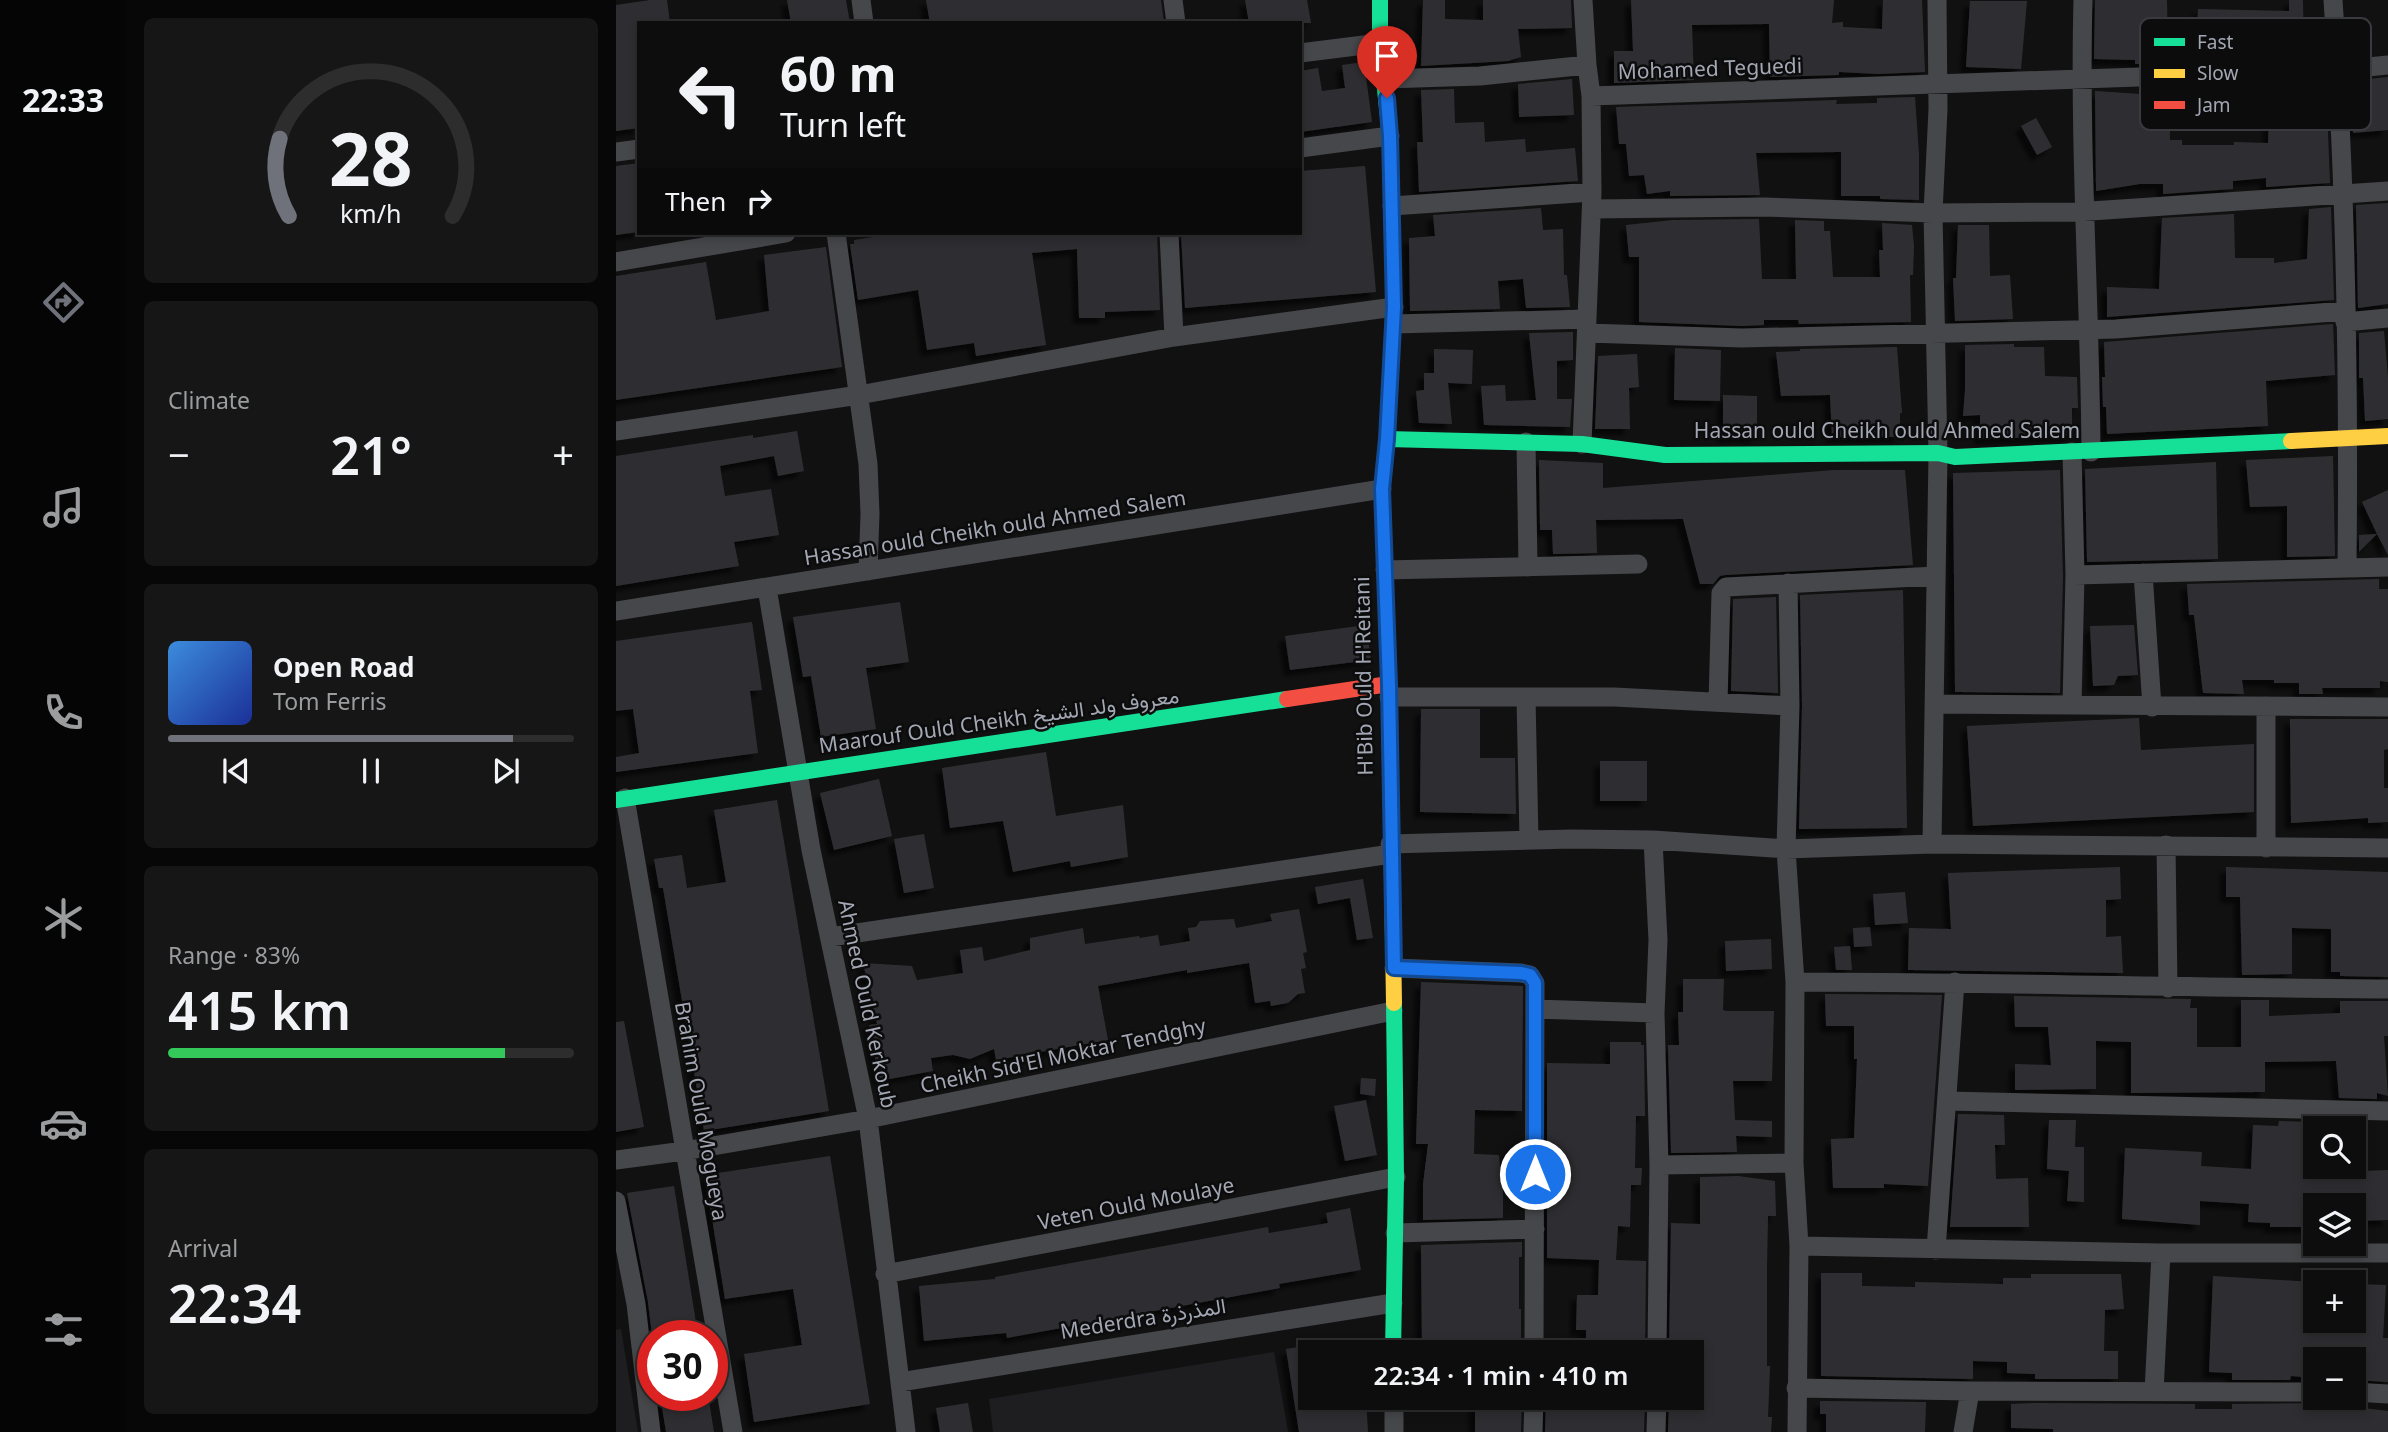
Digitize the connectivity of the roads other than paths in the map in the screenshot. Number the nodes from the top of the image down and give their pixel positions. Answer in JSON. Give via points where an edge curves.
{"nodes":[{"id":1,"x":861,"y":0,"type":"edge"},
{"id":2,"x":1173,"y":0,"type":"edge"},
{"id":3,"x":1380,"y":0,"type":"edge"},
{"id":4,"x":1583,"y":0,"type":"edge"},
{"id":5,"x":1937,"y":0,"type":"edge"},
{"id":6,"x":2083,"y":0,"type":"edge"},
{"id":7,"x":2333,"y":0,"type":"edge"},
{"id":8,"x":2334,"y":18,"type":"edge"},
{"id":9,"x":864,"y":21,"type":"edge"},
{"id":10,"x":1176,"y":21,"type":"edge"},
{"id":11,"x":1380,"y":43,"type":"junction"},
{"id":12,"x":1302,"y":53,"type":"edge"},
{"id":13,"x":1587,"y":65,"type":"junction"},
{"id":14,"x":2140,"y":77,"type":"edge"},
{"id":15,"x":1385,"y":79,"type":"junction"},
{"id":16,"x":2081,"y":79,"type":"junction"},
{"id":17,"x":1937,"y":84,"type":"junction"},
{"id":18,"x":1591,"y":96,"type":"junction"},
{"id":19,"x":2341,"y":130,"type":"edge"},
{"id":20,"x":1390,"y":136,"type":"junction"},
{"id":21,"x":1302,"y":148,"type":"edge"},
{"id":22,"x":637,"y":149,"type":"edge"},
{"id":23,"x":616,"y":152,"type":"edge"},
{"id":24,"x":2388,"y":191,"type":"edge"},
{"id":25,"x":2344,"y":195,"type":"junction"},
{"id":26,"x":1592,"y":200,"type":"junction"},
{"id":27,"x":1392,"y":206,"type":"junction"},
{"id":28,"x":2083,"y":212,"type":"junction"},
{"id":29,"x":1933,"y":214,"type":"junction"},
{"id":30,"x":774,"y":235,"type":"edge"},
{"id":31,"x":836,"y":235,"type":"edge"},
{"id":32,"x":1168,"y":235,"type":"edge"},
{"id":33,"x":616,"y":262,"type":"edge"},
{"id":34,"x":1394,"y":315,"type":"junction"},
{"id":35,"x":2345,"y":316,"type":"junction"},
{"id":36,"x":2388,"y":318,"type":"edge"},
{"id":37,"x":1587,"y":326,"type":"junction"},
{"id":38,"x":2090,"y":330,"type":"junction"},
{"id":39,"x":1937,"y":332,"type":"junction"},
{"id":40,"x":1174,"y":337,"type":"junction"},
{"id":41,"x":859,"y":395,"type":"junction"},
{"id":42,"x":616,"y":431,"type":"edge"},
{"id":43,"x":2388,"y":436,"type":"edge"},
{"id":44,"x":2348,"y":438,"type":"junction"},
{"id":45,"x":1387,"y":439,"type":"junction"},
{"id":46,"x":1526,"y":442,"type":"junction"},
{"id":47,"x":1582,"y":444,"type":"junction"},
{"id":48,"x":2082,"y":452,"type":"junction"},
{"id":49,"x":1938,"y":453,"type":"junction"},
{"id":50,"x":1382,"y":489,"type":"junction"},
{"id":51,"x":1637,"y":564,"type":"dead end"},
{"id":52,"x":1528,"y":567,"type":"junction"},
{"id":53,"x":2347,"y":567,"type":"junction"},
{"id":54,"x":2388,"y":567,"type":"edge"},
{"id":55,"x":1385,"y":570,"type":"junction"},
{"id":56,"x":868,"y":571,"type":"junction"},
{"id":57,"x":2143,"y":573,"type":"junction"},
{"id":58,"x":2075,"y":575,"type":"junction"},
{"id":59,"x":1936,"y":576,"type":"junction"},
{"id":60,"x":1788,"y":583,"type":"junction"},
{"id":61,"x":766,"y":588,"type":"junction"},
{"id":62,"x":616,"y":611,"type":"edge"},
{"id":63,"x":1389,"y":690,"type":"junction"},
{"id":64,"x":1526,"y":697,"type":"junction"},
{"id":65,"x":1718,"y":702,"type":"junction"},
{"id":66,"x":1935,"y":704,"type":"junction"},
{"id":67,"x":2071,"y":705,"type":"junction"},
{"id":68,"x":1790,"y":706,"type":"junction"},
{"id":69,"x":2266,"y":706,"type":"junction"},
{"id":70,"x":2152,"y":707,"type":"junction"},
{"id":71,"x":2388,"y":707,"type":"edge"},
{"id":72,"x":798,"y":771,"type":"junction"},
{"id":73,"x":621,"y":799,"type":"edge"},
{"id":74,"x":1529,"y":839,"type":"junction"},
{"id":75,"x":1653,"y":840,"type":"junction"},
{"id":76,"x":1932,"y":844,"type":"junction"},
{"id":77,"x":2166,"y":845,"type":"junction"},
{"id":78,"x":2266,"y":848,"type":"junction"},
{"id":79,"x":2388,"y":848,"type":"edge"},
{"id":80,"x":1390,"y":849,"type":"junction"},
{"id":81,"x":1786,"y":849,"type":"junction"},
{"id":82,"x":830,"y":937,"type":"junction"},
{"id":83,"x":1394,"y":968,"type":"junction"},
{"id":84,"x":1796,"y":982,"type":"junction"},
{"id":85,"x":1955,"y":982,"type":"junction"},
{"id":86,"x":2168,"y":988,"type":"junction"},
{"id":87,"x":2388,"y":989,"type":"edge"},
{"id":88,"x":1535,"y":1009,"type":"junction"},
{"id":89,"x":1393,"y":1011,"type":"junction"},
{"id":90,"x":1655,"y":1013,"type":"junction"},
{"id":91,"x":1947,"y":1101,"type":"junction"},
{"id":92,"x":2388,"y":1111,"type":"edge"},
{"id":93,"x":868,"y":1119,"type":"junction"},
{"id":94,"x":684,"y":1151,"type":"junction"},
{"id":95,"x":616,"y":1160,"type":"edge"},
{"id":96,"x":1794,"y":1163,"type":"junction"},
{"id":97,"x":1659,"y":1165,"type":"junction"},
{"id":98,"x":1396,"y":1177,"type":"junction"},
{"id":99,"x":616,"y":1201,"type":"edge"},
{"id":100,"x":1535,"y":1229,"type":"junction"},
{"id":101,"x":1395,"y":1233,"type":"junction"},
{"id":102,"x":1799,"y":1246,"type":"junction"},
{"id":103,"x":1936,"y":1250,"type":"junction"},
{"id":104,"x":2161,"y":1253,"type":"junction"},
{"id":105,"x":2388,"y":1253,"type":"edge"},
{"id":106,"x":885,"y":1274,"type":"junction"},
{"id":107,"x":1393,"y":1303,"type":"junction"},
{"id":108,"x":636,"y":1304,"type":"junction"},
{"id":109,"x":616,"y":1307,"type":"edge"},
{"id":110,"x":1393,"y":1340,"type":"edge"},
{"id":111,"x":1534,"y":1340,"type":"edge"},
{"id":112,"x":1657,"y":1340,"type":"edge"},
{"id":113,"x":900,"y":1382,"type":"junction"},
{"id":114,"x":1796,"y":1388,"type":"junction"},
{"id":115,"x":1970,"y":1391,"type":"junction"},
{"id":116,"x":2154,"y":1392,"type":"junction"},
{"id":117,"x":2303,"y":1392,"type":"edge"},
{"id":118,"x":2366,"y":1393,"type":"edge"},
{"id":119,"x":2388,"y":1394,"type":"edge"},
{"id":120,"x":1394,"y":1410,"type":"edge"},
{"id":121,"x":1534,"y":1410,"type":"edge"},
{"id":122,"x":1657,"y":1410,"type":"edge"},
{"id":123,"x":651,"y":1432,"type":"edge"},
{"id":124,"x":733,"y":1432,"type":"edge"},
{"id":125,"x":906,"y":1432,"type":"edge"},
{"id":126,"x":1394,"y":1432,"type":"edge"},
{"id":127,"x":1533,"y":1432,"type":"edge"},
{"id":128,"x":1656,"y":1432,"type":"edge"},
{"id":129,"x":1797,"y":1432,"type":"edge"},
{"id":130,"x":1963,"y":1432,"type":"edge"}],
"edges":[{"from":1,"to":9,"type":"street"},
{"from":2,"to":10,"type":"street"},
{"from":3,"to":11,"type":"street","name":"H'Bib Ould H'Reitani"},
{"from":4,"to":13,"type":"street"},
{"from":5,"to":17,"type":"street"},
{"from":6,"to":16,"type":"street"},
{"from":7,"to":8,"type":"street"},
{"from":11,"to":12,"type":"street"},
{"from":11,"to":15,"type":"street","name":"H'Bib Ould H'Reitani"},
{"from":13,"to":15,"type":"street","name":"Mohamed Teguedi","via":[[1480,76]]},
{"from":13,"to":18,"type":"street","name":"Mohamed Teguedi"},
{"from":14,"to":16,"type":"street","name":"Mohamed Teguedi"},
{"from":15,"to":20,"type":"street","name":"H'Bib Ould H'Reitani"},
{"from":16,"to":17,"type":"street","name":"Mohamed Teguedi"},
{"from":16,"to":28,"type":"street"},
{"from":17,"to":18,"type":"street","name":"Mohamed Teguedi"},
{"from":17,"to":29,"type":"street"},
{"from":18,"to":26,"type":"street"},
{"from":19,"to":25,"type":"street"},
{"from":20,"to":21,"type":"street"},
{"from":20,"to":27,"type":"street","name":"H'Bib Ould H'Reitani"},
{"from":22,"to":23,"type":"street"},
{"from":24,"to":25,"type":"street"},
{"from":25,"to":28,"type":"street"},
{"from":25,"to":35,"type":"street"},
{"from":26,"to":27,"type":"street"},
{"from":26,"to":29,"type":"street"},
{"from":26,"to":37,"type":"street"},
{"from":27,"to":34,"type":"street","name":"H'Bib Ould H'Reitani"},
{"from":28,"to":29,"type":"street"},
{"from":28,"to":38,"type":"street"},
{"from":29,"to":39,"type":"street"},
{"from":30,"to":33,"type":"street"},
{"from":31,"to":41,"type":"street"},
{"from":32,"to":40,"type":"street"},
{"from":34,"to":37,"type":"street"},
{"from":34,"to":40,"type":"street"},
{"from":34,"to":45,"type":"street","name":"H'Bib Ould H'Reitani"},
{"from":35,"to":36,"type":"street"},
{"from":35,"to":38,"type":"street"},
{"from":35,"to":44,"type":"street"},
{"from":37,"to":39,"type":"street","via":[[1742,338]]},
{"from":37,"to":47,"type":"street"},
{"from":38,"to":39,"type":"street"},
{"from":38,"to":48,"type":"street"},
{"from":39,"to":49,"type":"street"},
{"from":40,"to":41,"type":"street"},
{"from":41,"to":42,"type":"street"},
{"from":41,"to":56,"type":"street","via":[[868,464]]},
{"from":43,"to":44,"type":"street","name":"Hassan ould Cheikh ould Ahmed Salem"},
{"from":44,"to":48,"type":"street","name":"Hassan ould Cheikh ould Ahmed Salem"},
{"from":44,"to":53,"type":"street"},
{"from":45,"to":46,"type":"street","name":"Hassan ould Cheikh ould Ahmed Salem"},
{"from":45,"to":50,"type":"street","name":"H'Bib Ould H'Reitani"},
{"from":46,"to":47,"type":"street","name":"Hassan ould Cheikh ould Ahmed Salem"},
{"from":46,"to":52,"type":"street"},
{"from":47,"to":49,"type":"street","name":"Hassan ould Cheikh ould Ahmed Salem","via":[[1665,455]]},
{"from":48,"to":49,"type":"street","name":"Hassan ould Cheikh ould Ahmed Salem","via":[[1955,457]]},
{"from":48,"to":58,"type":"street"},
{"from":49,"to":59,"type":"street"},
{"from":50,"to":55,"type":"street","name":"H'Bib Ould H'Reitani"},
{"from":50,"to":56,"type":"street","name":"Hassan ould Cheikh ould Ahmed Salem"},
{"from":51,"to":52,"type":"street"},
{"from":52,"to":55,"type":"street"},
{"from":53,"to":54,"type":"street"},
{"from":53,"to":57,"type":"street"},
{"from":55,"to":63,"type":"street","name":"H'Bib Ould H'Reitani"},
{"from":56,"to":61,"type":"street","name":"Hassan ould Cheikh ould Ahmed Salem"},
{"from":57,"to":58,"type":"street"},
{"from":57,"to":70,"type":"street"},
{"from":58,"to":67,"type":"street"},
{"from":59,"to":60,"type":"street"},
{"from":59,"to":66,"type":"street"},
{"from":60,"to":65,"type":"street","via":[[1729,586],[1721,593]]},
{"from":60,"to":68,"type":"street"},
{"from":61,"to":62,"type":"street","name":"Hassan ould Cheikh ould Ahmed Salem"},
{"from":61,"to":72,"type":"street","name":"Ahmed Ould Kerkoub"},
{"from":63,"to":64,"type":"street"},
{"from":63,"to":72,"type":"street","name":"Maarouf Ould Cheikh معروف ولد الشيخ"},
{"from":63,"to":80,"type":"street","name":"H'Bib Ould H'Reitani"},
{"from":64,"to":65,"type":"street"},
{"from":64,"to":74,"type":"street"},
{"from":65,"to":68,"type":"street"},
{"from":66,"to":67,"type":"street"},
{"from":66,"to":76,"type":"street"},
{"from":67,"to":70,"type":"street"},
{"from":68,"to":81,"type":"street"},
{"from":69,"to":70,"type":"street"},
{"from":69,"to":71,"type":"street"},
{"from":69,"to":78,"type":"street"},
{"from":72,"to":73,"type":"street","name":"Maarouf Ould Cheikh معروف ولد الشيخ"},
{"from":72,"to":82,"type":"street","name":"Ahmed Ould Kerkoub"},
{"from":73,"to":94,"type":"street","name":"Brahim Ould Mogueya"},
{"from":74,"to":75,"type":"street"},
{"from":74,"to":80,"type":"street"},
{"from":75,"to":81,"type":"street"},
{"from":75,"to":90,"type":"street","via":[[1658,940]]},
{"from":76,"to":77,"type":"street"},
{"from":76,"to":81,"type":"street"},
{"from":77,"to":78,"type":"street"},
{"from":77,"to":86,"type":"street"},
{"from":78,"to":79,"type":"street"},
{"from":80,"to":82,"type":"street"},
{"from":80,"to":83,"type":"street","name":"H'Bib Ould H'Reitani"},
{"from":81,"to":84,"type":"street"},
{"from":82,"to":93,"type":"street","name":"Ahmed Ould Kerkoub"},
{"from":83,"to":88,"type":"street","via":[[1530,975],[1535,983]]},
{"from":83,"to":89,"type":"street","name":"H'Bib Ould H'Reitani"},
{"from":84,"to":85,"type":"street"},
{"from":84,"to":96,"type":"street"},
{"from":85,"to":86,"type":"street"},
{"from":85,"to":91,"type":"street"},
{"from":86,"to":87,"type":"street"},
{"from":88,"to":90,"type":"street"},
{"from":88,"to":100,"type":"street"},
{"from":89,"to":93,"type":"street","name":"Cheikh Sid'El Moktar Tendghy"},
{"from":89,"to":98,"type":"street","name":"H'Bib Ould H'Reitani"},
{"from":90,"to":97,"type":"street"},
{"from":91,"to":92,"type":"street"},
{"from":91,"to":103,"type":"street"},
{"from":93,"to":94,"type":"street","name":"Cheikh Sid'El Moktar Tendghy"},
{"from":93,"to":106,"type":"street","name":"Ahmed Ould Kerkoub"},
{"from":94,"to":95,"type":"street","name":"Cheikh Sid'El Moktar Tendghy"},
{"from":94,"to":124,"type":"street","name":"Brahim Ould Mogueya"},
{"from":96,"to":97,"type":"street"},
{"from":96,"to":102,"type":"street"},
{"from":97,"to":112,"type":"street"},
{"from":98,"to":101,"type":"street","name":"H'Bib Ould H'Reitani"},
{"from":98,"to":106,"type":"street","name":"Veten Ould Moulaye"},
{"from":99,"to":108,"type":"street"},
{"from":100,"to":101,"type":"street"},
{"from":100,"to":111,"type":"street"},
{"from":101,"to":107,"type":"street","name":"H'Bib Ould H'Reitani"},
{"from":102,"to":103,"type":"street"},
{"from":102,"to":114,"type":"street"},
{"from":103,"to":104,"type":"street"},
{"from":104,"to":105,"type":"street"},
{"from":104,"to":116,"type":"street"},
{"from":106,"to":113,"type":"street","name":"Ahmed Ould Kerkoub"},
{"from":107,"to":110,"type":"street","name":"H'Bib Ould H'Reitani"},
{"from":107,"to":113,"type":"street","name":"Mederdra المذرذرة"},
{"from":108,"to":109,"type":"street"},
{"from":108,"to":123,"type":"street"},
{"from":113,"to":125,"type":"street","name":"Ahmed Ould Kerkoub"},
{"from":114,"to":115,"type":"street"},
{"from":114,"to":129,"type":"street"},
{"from":115,"to":116,"type":"street"},
{"from":115,"to":130,"type":"street"},
{"from":116,"to":117,"type":"street"},
{"from":118,"to":119,"type":"street"},
{"from":120,"to":126,"type":"street"},
{"from":121,"to":127,"type":"street"},
{"from":122,"to":128,"type":"street"}]}
